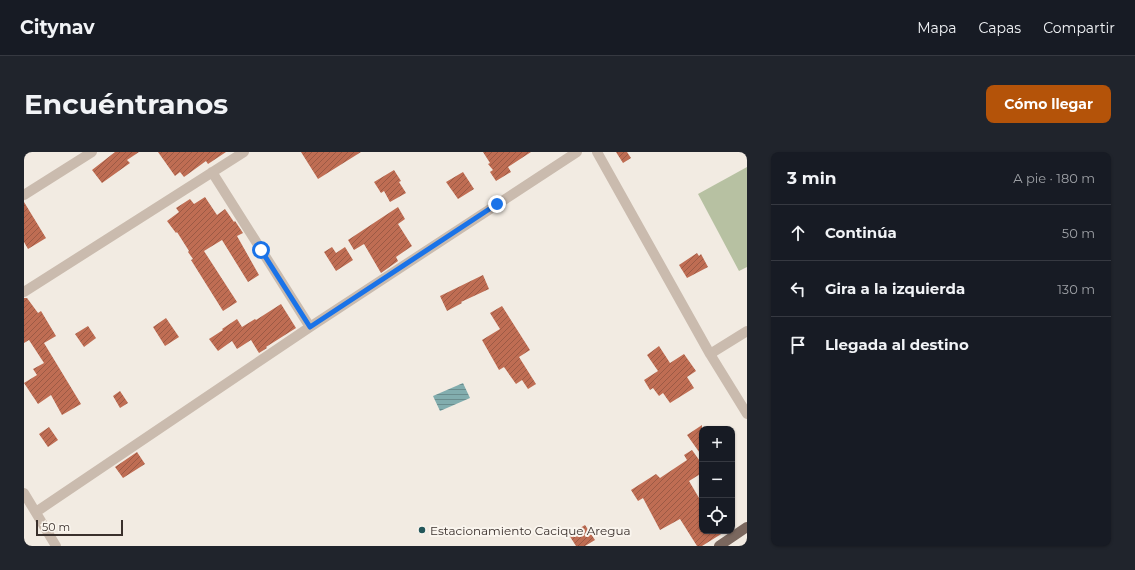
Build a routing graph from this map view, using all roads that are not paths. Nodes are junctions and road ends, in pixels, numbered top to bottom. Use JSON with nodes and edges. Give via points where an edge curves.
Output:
{"nodes":[{"id":1,"x":92,"y":152,"type":"edge"},
{"id":2,"x":244,"y":152,"type":"edge"},
{"id":3,"x":577,"y":152,"type":"edge"},
{"id":4,"x":597,"y":152,"type":"edge"},
{"id":5,"x":212,"y":172,"type":"junction"},
{"id":6,"x":24,"y":195,"type":"edge"},
{"id":7,"x":24,"y":292,"type":"edge"},
{"id":8,"x":310,"y":327,"type":"junction"},
{"id":9,"x":747,"y":331,"type":"edge"},
{"id":10,"x":710,"y":354,"type":"junction"},
{"id":11,"x":747,"y":414,"type":"edge"},
{"id":12,"x":24,"y":493,"type":"edge"},
{"id":13,"x":36,"y":512,"type":"junction"},
{"id":14,"x":747,"y":527,"type":"edge"},
{"id":15,"x":56,"y":546,"type":"edge"},
{"id":16,"x":719,"y":546,"type":"edge"}],
"edges":[{"from":1,"to":6,"type":"street"},
{"from":2,"to":5,"type":"street"},
{"from":3,"to":8,"type":"street"},
{"from":4,"to":10,"type":"street"},
{"from":5,"to":7,"type":"street"},
{"from":5,"to":8,"type":"street"},
{"from":8,"to":13,"type":"street"},
{"from":9,"to":10,"type":"street"},
{"from":10,"to":11,"type":"street"},
{"from":12,"to":13,"type":"street"},
{"from":13,"to":15,"type":"street"},
{"from":14,"to":16,"type":"main road"}]}
